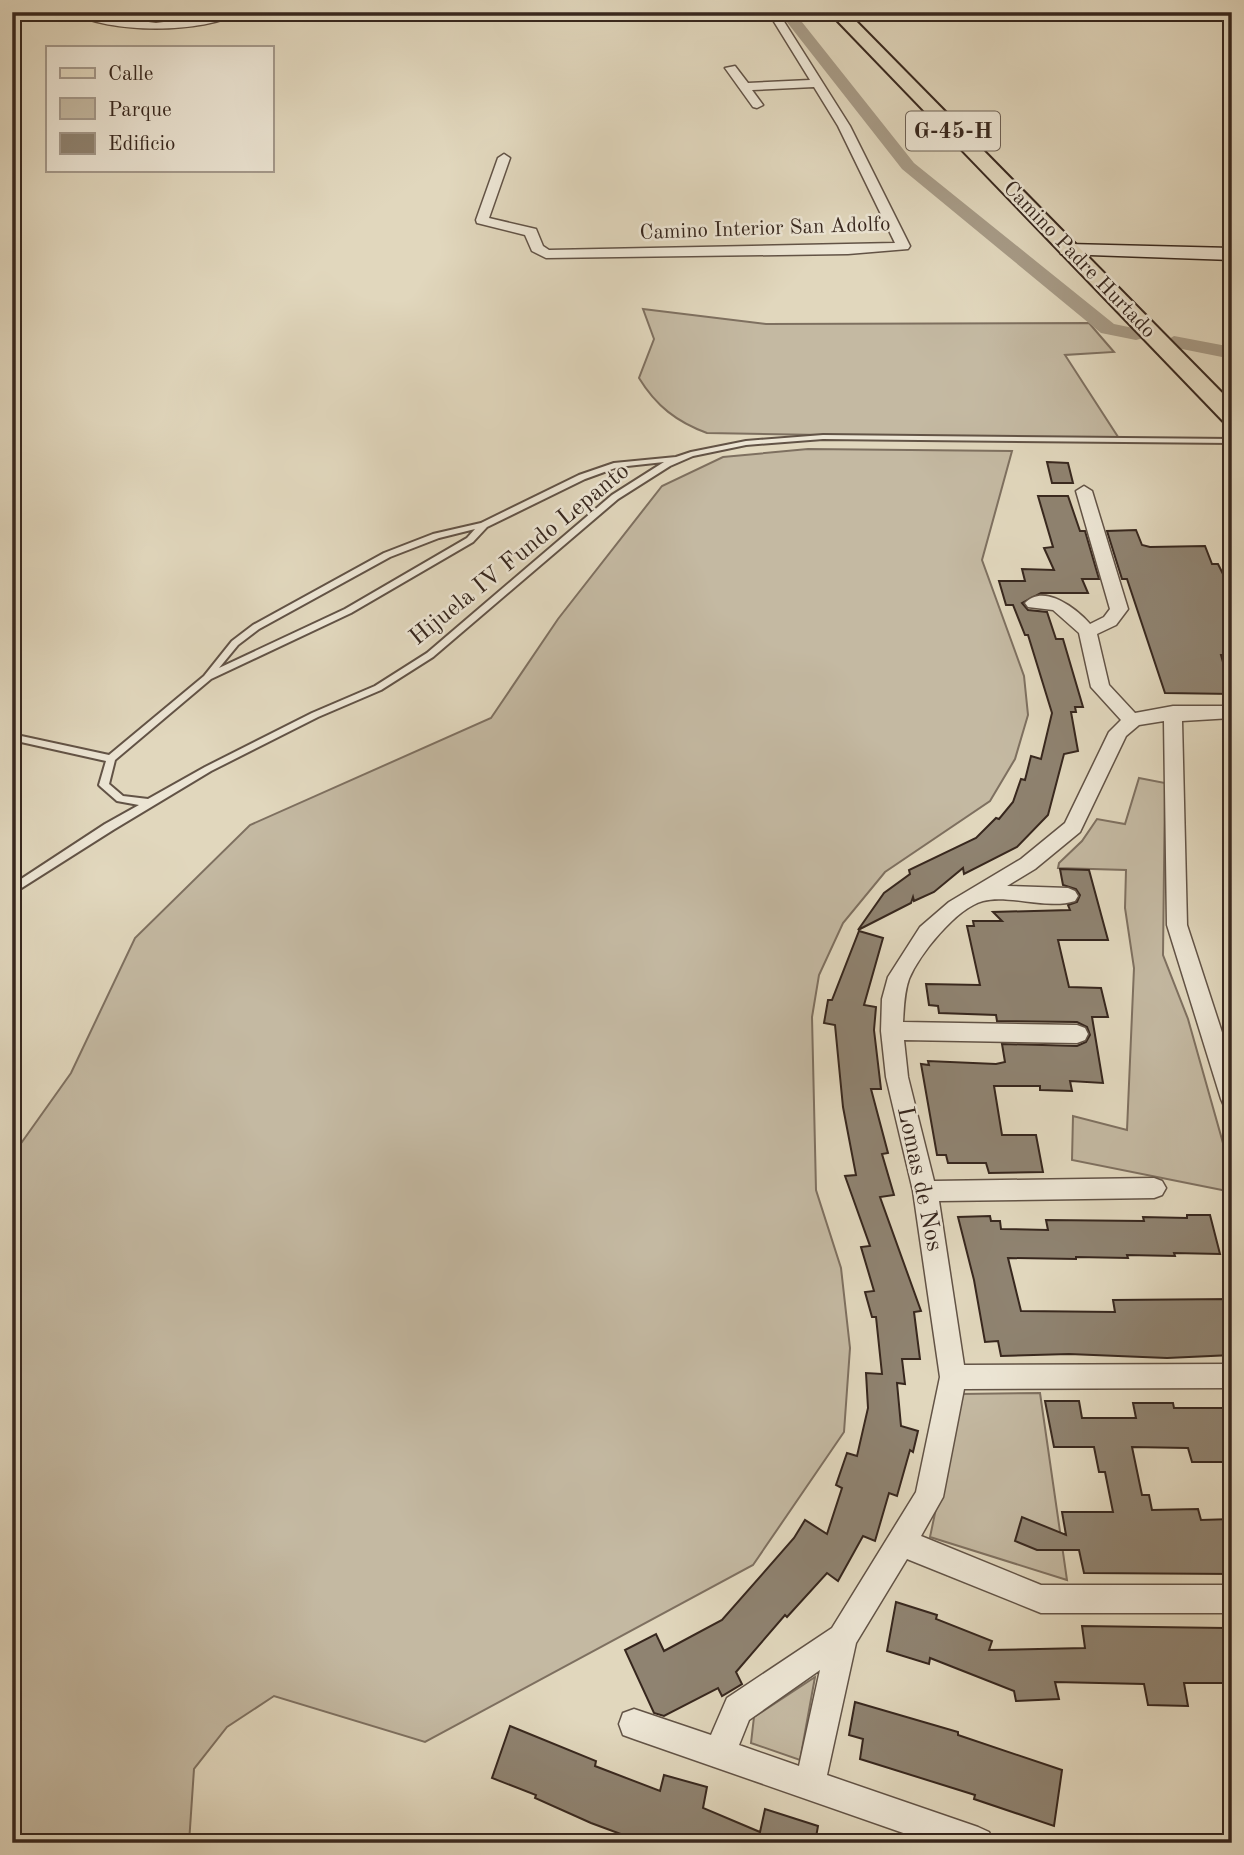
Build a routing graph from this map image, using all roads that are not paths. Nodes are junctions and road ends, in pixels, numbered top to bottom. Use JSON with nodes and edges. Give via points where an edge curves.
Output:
{"nodes":[{"id":1,"x":77,"y":12,"type":"edge"},
{"id":2,"x":235,"y":12,"type":"edge"},
{"id":3,"x":773,"y":12,"type":"edge"},
{"id":4,"x":838,"y":12,"type":"edge"},
{"id":5,"x":731,"y":68,"type":"dead end"},
{"id":6,"x":819,"y":83,"type":"junction"},
{"id":7,"x":744,"y":87,"type":"junction"},
{"id":8,"x":757,"y":105,"type":"dead end"},
{"id":9,"x":504,"y":158,"type":"dead end"},
{"id":10,"x":1069,"y":250,"type":"junction"},
{"id":11,"x":1232,"y":254,"type":"edge"},
{"id":12,"x":1232,"y":417,"type":"edge"},
{"id":13,"x":1232,"y":441,"type":"edge"},
{"id":14,"x":680,"y":459,"type":"junction"},
{"id":15,"x":1084,"y":491,"type":"dead end"},
{"id":16,"x":484,"y":525,"type":"junction"},
{"id":17,"x":1034,"y":603,"type":"dead end"},
{"id":18,"x":1088,"y":632,"type":"junction"},
{"id":19,"x":207,"y":678,"type":"junction"},
{"id":20,"x":1173,"y":712,"type":"junction"},
{"id":21,"x":1232,"y":712,"type":"edge"},
{"id":22,"x":1132,"y":720,"type":"junction"},
{"id":23,"x":12,"y":737,"type":"edge"},
{"id":24,"x":111,"y":760,"type":"junction"},
{"id":25,"x":149,"y":803,"type":"junction"},
{"id":26,"x":12,"y":890,"type":"edge"},
{"id":27,"x":983,"y":893,"type":"junction"},
{"id":28,"x":1068,"y":896,"type":"dead end"},
{"id":29,"x":892,"y":1031,"type":"junction"},
{"id":30,"x":1077,"y":1034,"type":"dead end"},
{"id":31,"x":1232,"y":1099,"type":"edge"},
{"id":32,"x":1154,"y":1188,"type":"dead end"},
{"id":33,"x":925,"y":1191,"type":"junction"},
{"id":34,"x":1232,"y":1376,"type":"edge"},
{"id":35,"x":953,"y":1377,"type":"junction"},
{"id":36,"x":903,"y":1542,"type":"junction"},
{"id":37,"x":1232,"y":1599,"type":"edge"},
{"id":38,"x":842,"y":1638,"type":"junction"},
{"id":39,"x":634,"y":1724,"type":"dead end"},
{"id":40,"x":721,"y":1754,"type":"junction"},
{"id":41,"x":810,"y":1785,"type":"junction"},
{"id":42,"x":978,"y":1843,"type":"edge"}],
"edges":[{"from":1,"to":2,"type":"street","via":[[149,29]]},
{"from":3,"to":6,"type":"street","name":"Camino Interior San Adolfo"},
{"from":4,"to":10,"type":"main road","name":"Camino Padre Hurtado","number":"G-45-H"},
{"from":5,"to":7,"type":"street"},
{"from":6,"to":7,"type":"street"},
{"from":6,"to":9,"type":"street","name":"Camino Interior San Adolfo","via":[[903,246],[546,254],[537,248],[531,232],[482,220]]},
{"from":7,"to":8,"type":"street"},
{"from":10,"to":11,"type":"main road"},
{"from":10,"to":12,"type":"main road","name":"Camino Padre Hurtado","number":"G-45-H"},
{"from":13,"to":14,"type":"lane","name":"Hijuela IV Fundo Lepanto","via":[[823,437],[734,445]]},
{"from":14,"to":16,"type":"lane","via":[[617,465]]},
{"from":14,"to":25,"type":"lane","name":"Hijuela IV Fundo Lepanto","via":[[615,497],[430,655],[378,688],[315,715]]},
{"from":15,"to":18,"type":"street","via":[[1119,609],[1110,621]]},
{"from":16,"to":19,"type":"lane","via":[[470,540],[348,611]]},
{"from":16,"to":19,"type":"lane","via":[[436,536],[387,555],[290,607],[234,643]]},
{"from":17,"to":18,"type":"street","via":[[1054,602],[1065,607]]},
{"from":18,"to":22,"type":"street","via":[[1100,687]]},
{"from":19,"to":24,"type":"lane"},
{"from":20,"to":21,"type":"street"},
{"from":20,"to":22,"type":"street"},
{"from":20,"to":31,"type":"street","via":[[1177,925]]},
{"from":22,"to":27,"type":"street","name":"Lomas de Nos","via":[[1104,755],[1073,827],[1053,847]]},
{"from":23,"to":24,"type":"lane"},
{"from":24,"to":25,"type":"lane","via":[[104,785],[120,799]]},
{"from":25,"to":26,"type":"lane","name":"Hijuela IV Fundo Lepanto"},
{"from":27,"to":28,"type":"street"},
{"from":27,"to":29,"type":"street","name":"Lomas de Nos","via":[[956,907],[912,952],[893,999]]},
{"from":29,"to":30,"type":"street"},
{"from":29,"to":33,"type":"street","name":"Lomas de Nos","via":[[897,1077]]},
{"from":32,"to":33,"type":"street"},
{"from":33,"to":35,"type":"street","name":"Lomas de Nos"},
{"from":34,"to":35,"type":"street"},
{"from":35,"to":36,"type":"street","name":"Lomas de Nos","via":[[929,1497]]},
{"from":36,"to":37,"type":"street","via":[[1041,1600]]},
{"from":36,"to":38,"type":"street","name":"Lomas de Nos"},
{"from":38,"to":40,"type":"street","name":"Lomas de Nos","via":[[738,1709]]},
{"from":38,"to":41,"type":"street"},
{"from":39,"to":40,"type":"street"},
{"from":40,"to":41,"type":"street"},
{"from":41,"to":42,"type":"street"}]}
